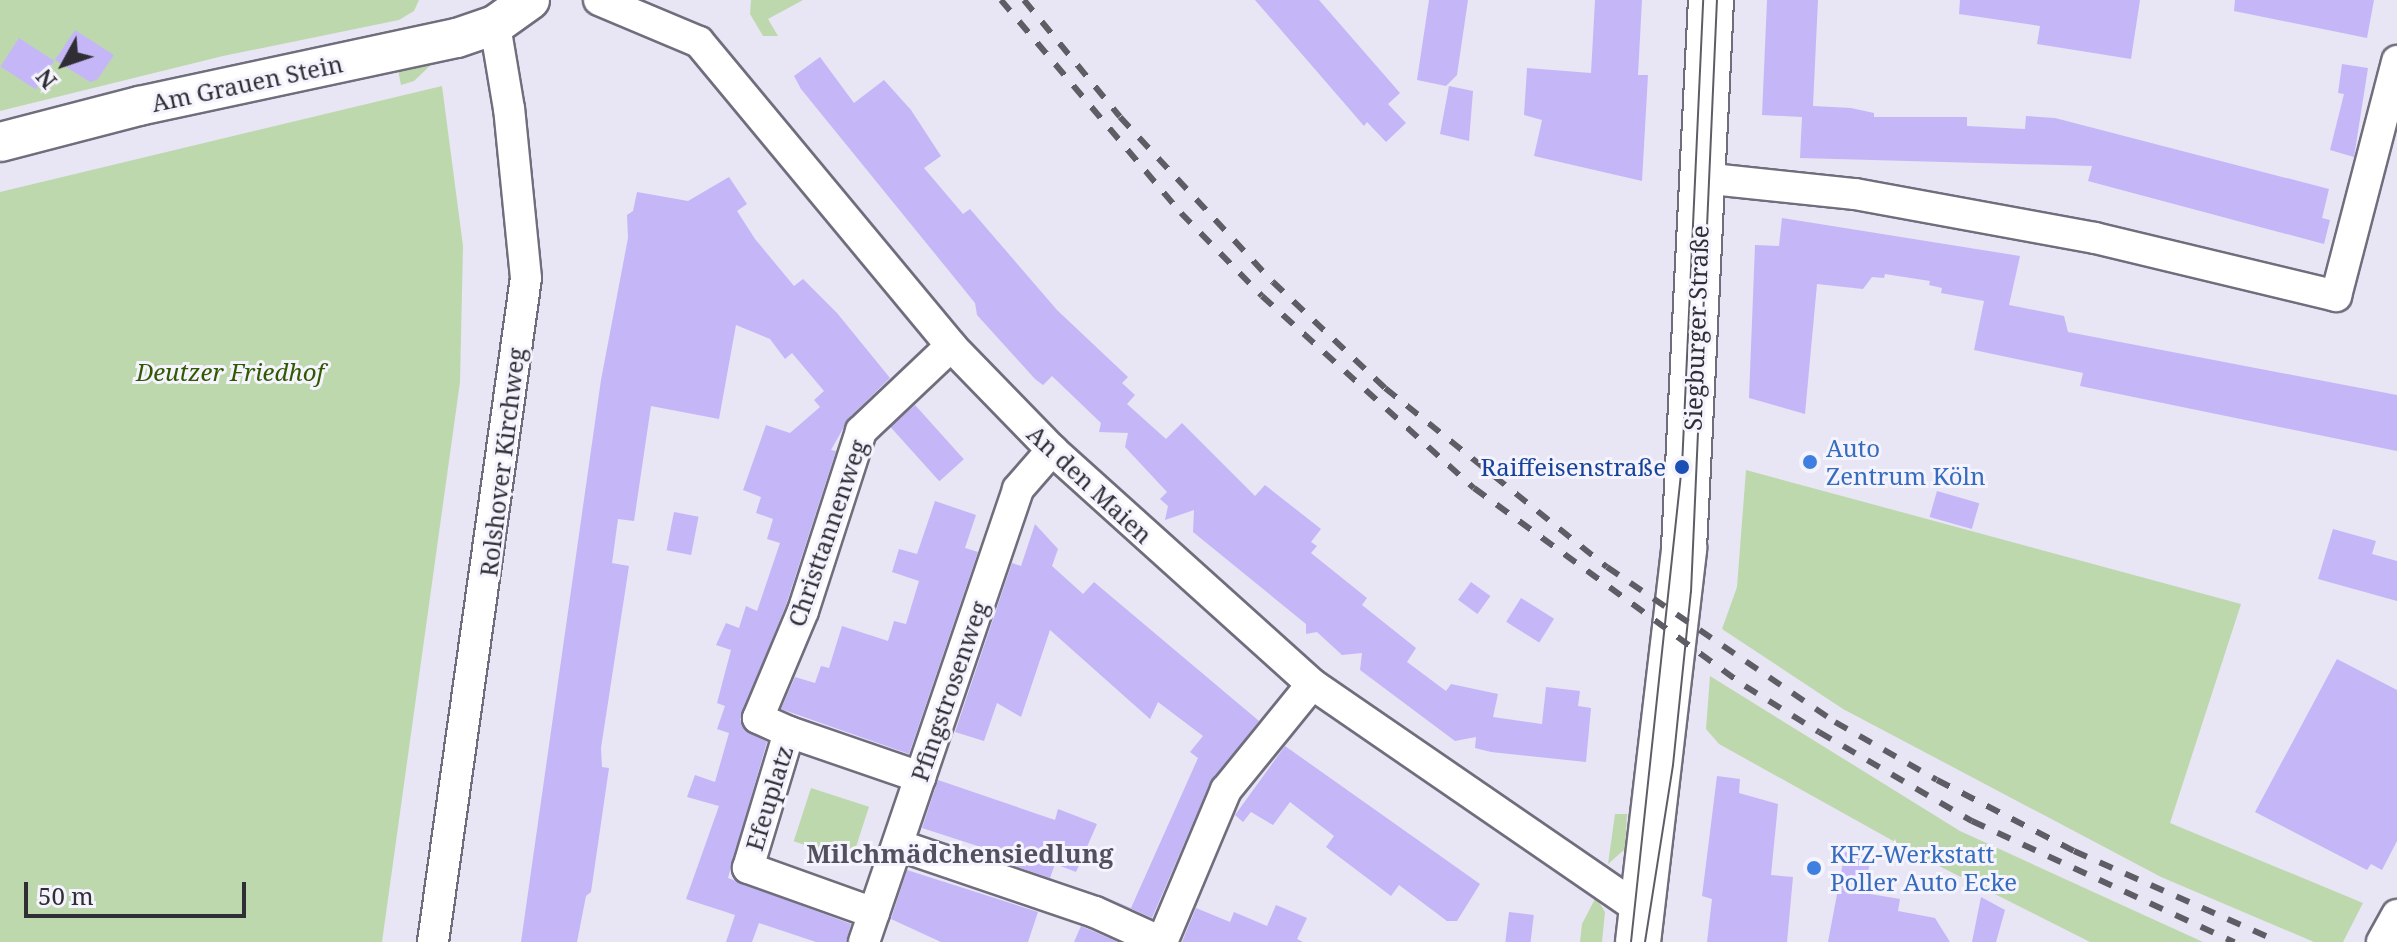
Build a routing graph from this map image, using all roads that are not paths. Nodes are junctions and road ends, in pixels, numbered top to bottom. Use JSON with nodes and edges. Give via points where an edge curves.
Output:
{"nodes":[{"id":1,"x":530,"y":0,"type":"edge"},
{"id":2,"x":599,"y":0,"type":"edge"},
{"id":3,"x":1711,"y":0,"type":"edge"},
{"id":4,"x":495,"y":25,"type":"junction"},
{"id":5,"x":2397,"y":61,"type":"edge"},
{"id":6,"x":0,"y":142,"type":"edge"},
{"id":7,"x":1702,"y":178,"type":"junction"},
{"id":8,"x":951,"y":346,"type":"junction"},
{"id":9,"x":1052,"y":450,"type":"junction"},
{"id":10,"x":1312,"y":684,"type":"junction"},
{"id":11,"x":789,"y":732,"type":"junction"},
{"id":12,"x":920,"y":777,"type":"junction"},
{"id":13,"x":898,"y":845,"type":"junction"},
{"id":14,"x":874,"y":913,"type":"junction"},
{"id":15,"x":2397,"y":915,"type":"edge"},
{"id":16,"x":1640,"y":926,"type":"edge"},
{"id":17,"x":433,"y":942,"type":"edge"},
{"id":18,"x":864,"y":942,"type":"edge"},
{"id":19,"x":1162,"y":942,"type":"edge"},
{"id":20,"x":2382,"y":942,"type":"edge"}],
"edges":[{"from":1,"to":4,"type":"street"},
{"from":2,"to":8,"type":"street","name":"An den Maien","via":[[699,42]]},
{"from":3,"to":7,"type":"main road","name":"Siegburger Straße"},
{"from":4,"to":6,"type":"street","name":"Am Grauen Stein"},
{"from":4,"to":17,"type":"street","name":"Rolshover Kirchweg","via":[[526,278]]},
{"from":5,"to":7,"type":"street","via":[[2336,296],[2095,238],[1855,194]]},
{"from":7,"to":16,"type":"main road","name":"Siegburger Straße","via":[[1684,548]]},
{"from":8,"to":9,"type":"street","name":"An den Maien"},
{"from":8,"to":11,"type":"street","name":"Christtannenweg","via":[[861,431],[803,611],[758,718]]},
{"from":9,"to":10,"type":"street","name":"An den Maien"},
{"from":9,"to":12,"type":"street","name":"Pfingstrosenweg","via":[[1018,489]]},
{"from":10,"to":16,"type":"street","name":"An den Maien"},
{"from":10,"to":19,"type":"street","via":[[1226,790]]},
{"from":11,"to":12,"type":"street","name":"Efeuplatz"},
{"from":11,"to":14,"type":"street","name":"Efeuplatz","via":[[748,868]]},
{"from":12,"to":13,"type":"street","name":"Pfingstrosenweg"},
{"from":13,"to":14,"type":"street","name":"Pfingstrosenweg"},
{"from":13,"to":19,"type":"street","via":[[1095,912]]},
{"from":14,"to":18,"type":"street","name":"Pfingstrosenweg"},
{"from":15,"to":20,"type":"street"}]}
